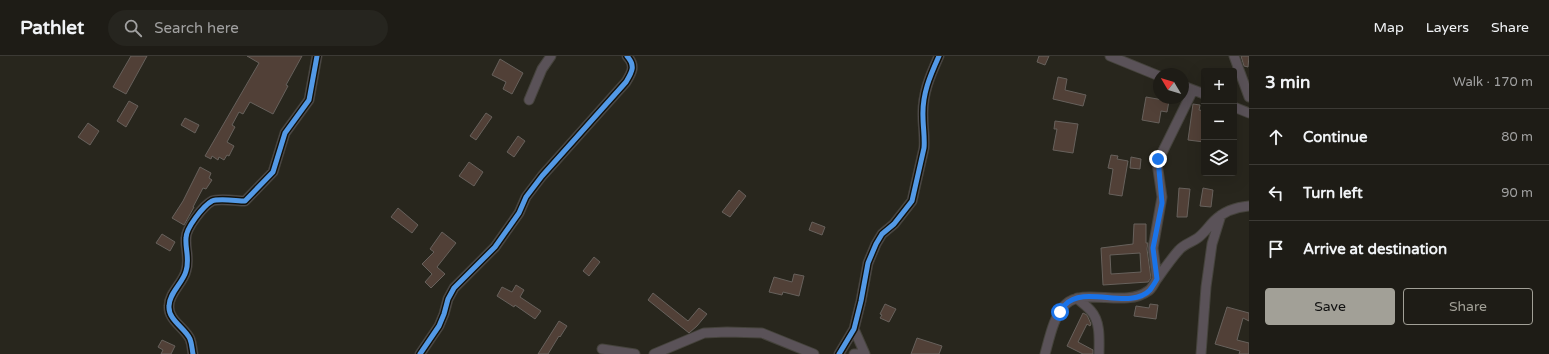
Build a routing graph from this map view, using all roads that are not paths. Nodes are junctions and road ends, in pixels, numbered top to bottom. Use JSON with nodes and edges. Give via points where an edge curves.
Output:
{"nodes":[{"id":1,"x":317,"y":56,"type":"edge"},
{"id":2,"x":552,"y":56,"type":"edge"},
{"id":3,"x":627,"y":56,"type":"edge"},
{"id":4,"x":939,"y":56,"type":"edge"},
{"id":5,"x":1110,"y":56,"type":"edge"},
{"id":6,"x":1234,"y":56,"type":"edge"},
{"id":7,"x":1153,"y":74,"type":"edge"},
{"id":8,"x":1189,"y":88,"type":"edge"},
{"id":9,"x":1193,"y":90,"type":"junction"},
{"id":10,"x":1201,"y":93,"type":"edge"},
{"id":11,"x":1249,"y":97,"type":"edge"},
{"id":12,"x":529,"y":100,"type":"dead end"},
{"id":13,"x":1237,"y":108,"type":"edge"},
{"id":14,"x":1249,"y":113,"type":"edge"},
{"id":15,"x":1249,"y":206,"type":"edge"},
{"id":16,"x":1221,"y":215,"type":"junction"},
{"id":17,"x":1157,"y":279,"type":"junction"},
{"id":18,"x":1077,"y":298,"type":"junction"},
{"id":19,"x":1102,"y":298,"type":"junction"},
{"id":20,"x":1092,"y":312,"type":"junction"},
{"id":21,"x":854,"y":329,"type":"junction"},
{"id":22,"x":602,"y":349,"type":"dead end"},
{"id":23,"x":673,"y":350,"type":"edge"},
{"id":24,"x":864,"y":353,"type":"edge"},
{"id":25,"x":193,"y":354,"type":"edge"},
{"id":26,"x":420,"y":354,"type":"edge"},
{"id":27,"x":635,"y":354,"type":"edge"},
{"id":28,"x":654,"y":354,"type":"edge"},
{"id":29,"x":814,"y":354,"type":"edge"},
{"id":30,"x":839,"y":354,"type":"edge"},
{"id":31,"x":854,"y":354,"type":"edge"},
{"id":32,"x":1045,"y":354,"type":"edge"},
{"id":33,"x":1099,"y":354,"type":"edge"},
{"id":34,"x":1201,"y":354,"type":"edge"}],
"edges":[{"from":1,"to":25,"type":"street","via":[[309,100],[285,133],[273,172],[245,201],[212,201],[188,229],[188,266],[169,306],[170,313],[190,339]]},
{"from":2,"to":12,"type":"street","via":[[542,69]]},
{"from":3,"to":26,"type":"street","via":[[632,62],[632,71],[626,82],[542,176],[495,247],[454,288],[439,326]]},
{"from":4,"to":21,"type":"street","via":[[926,85],[922,115],[925,140],[912,201],[876,244],[868,262]]},
{"from":5,"to":7,"type":"street"},
{"from":6,"to":11,"type":"street"},
{"from":8,"to":9,"type":"street"},
{"from":9,"to":10,"type":"street"},
{"from":9,"to":17,"type":"street","via":[[1158,159],[1162,203],[1153,248]]},
{"from":13,"to":14,"type":"street"},
{"from":15,"to":16,"type":"street","via":[[1230,210]]},
{"from":16,"to":17,"type":"street","via":[[1201,236],[1181,248]]},
{"from":16,"to":34,"type":"street","via":[[1212,244]]},
{"from":17,"to":19,"type":"street","via":[[1149,291],[1137,297]]},
{"from":18,"to":19,"type":"street"},
{"from":18,"to":20,"type":"street"},
{"from":18,"to":32,"type":"street","via":[[1066,304],[1060,312]]},
{"from":19,"to":20,"type":"street"},
{"from":20,"to":33,"type":"street","via":[[1099,338]]},
{"from":21,"to":24,"type":"street"},
{"from":21,"to":30,"type":"street"},
{"from":22,"to":27,"type":"street"},
{"from":23,"to":28,"type":"street"},
{"from":23,"to":29,"type":"street","via":[[704,333],[758,332]]},
{"from":24,"to":31,"type":"street"}]}
